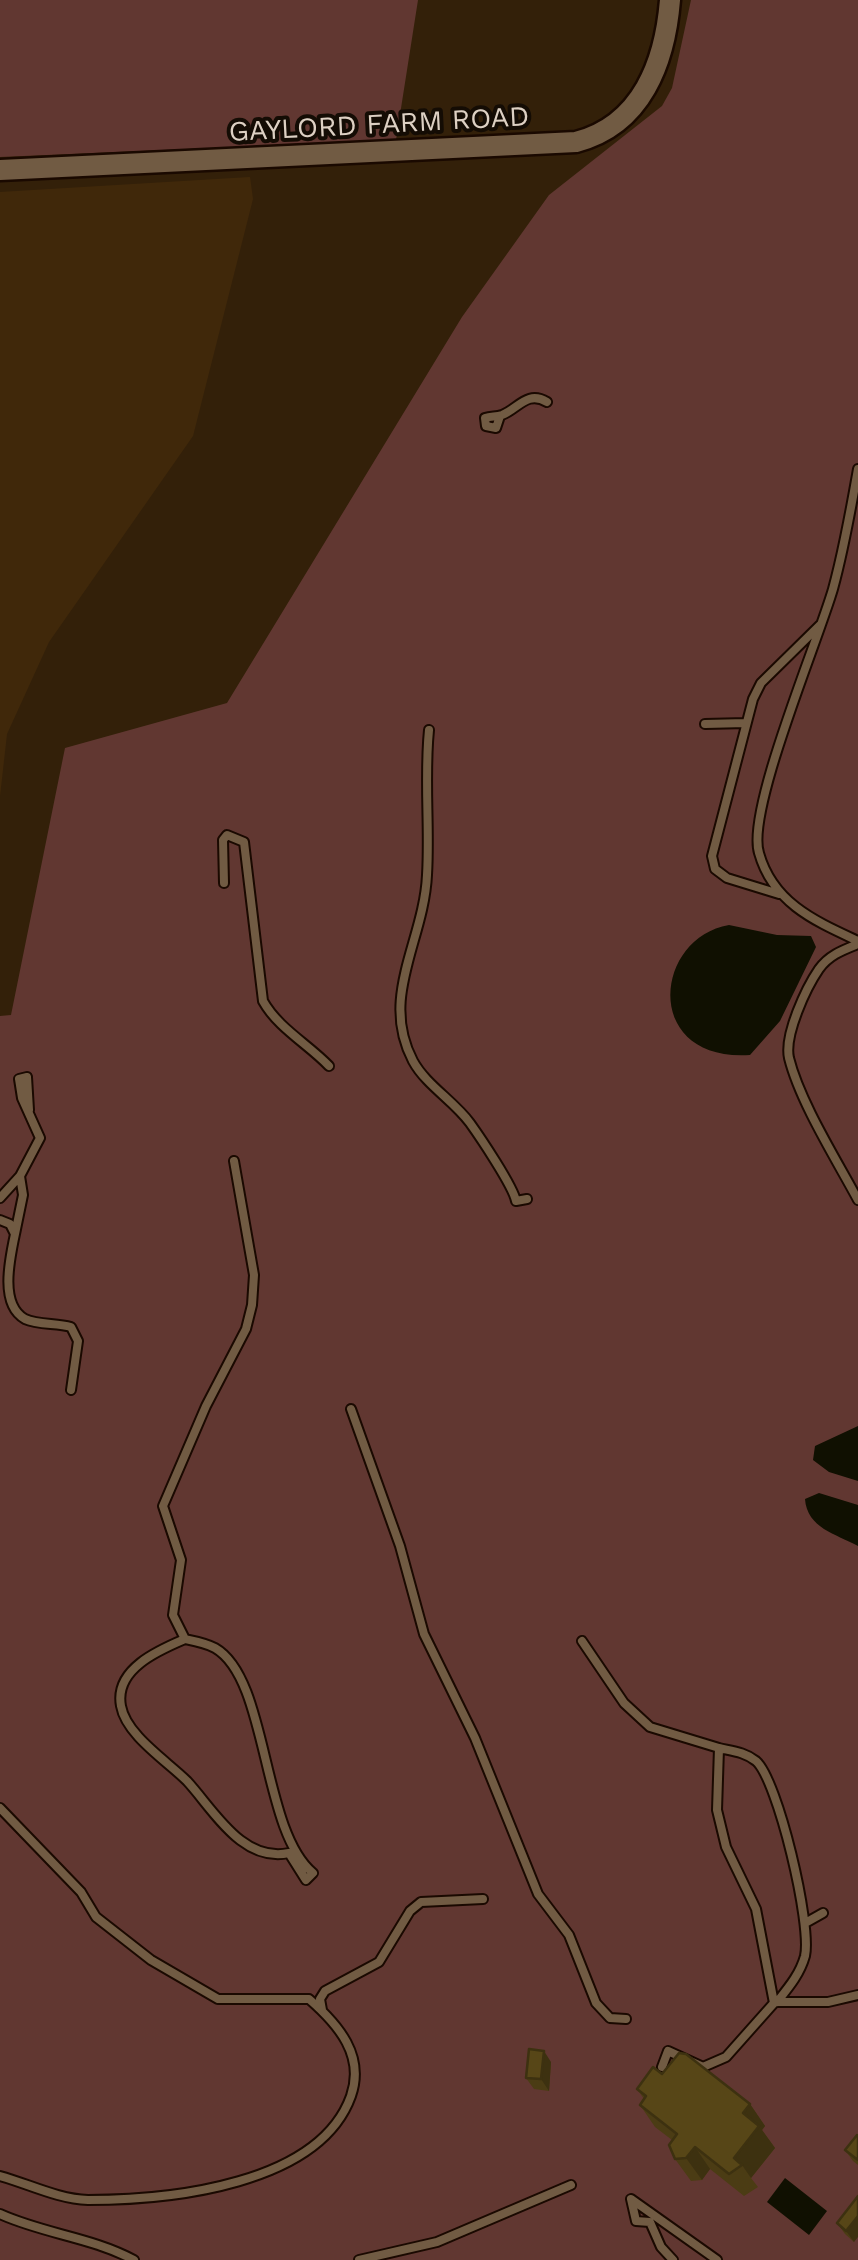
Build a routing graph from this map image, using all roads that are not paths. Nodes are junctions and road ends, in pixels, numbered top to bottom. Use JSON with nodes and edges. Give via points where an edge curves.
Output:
{"nodes":[{"id":1,"x":670,"y":0,"type":"edge"},
{"id":2,"x":0,"y":170,"type":"edge"},
{"id":3,"x":547,"y":402,"type":"dead end"},
{"id":4,"x":500,"y":416,"type":"dead end"},
{"id":5,"x":858,"y":468,"type":"edge"},
{"id":6,"x":822,"y":624,"type":"junction"},
{"id":7,"x":746,"y":723,"type":"junction"},
{"id":8,"x":706,"y":724,"type":"dead end"},
{"id":9,"x":429,"y":730,"type":"dead end"},
{"id":10,"x":224,"y":883,"type":"dead end"},
{"id":11,"x":783,"y":896,"type":"junction"},
{"id":12,"x":858,"y":943,"type":"edge"},
{"id":13,"x":329,"y":1066,"type":"dead end"},
{"id":14,"x":29,"y":1110,"type":"dead end"},
{"id":15,"x":234,"y":1161,"type":"dead end"},
{"id":16,"x":20,"y":1176,"type":"junction"},
{"id":17,"x":0,"y":1198,"type":"edge"},
{"id":18,"x":527,"y":1198,"type":"dead end"},
{"id":19,"x":858,"y":1200,"type":"edge"},
{"id":20,"x":0,"y":1220,"type":"edge"},
{"id":21,"x":16,"y":1234,"type":"junction"},
{"id":22,"x":71,"y":1390,"type":"dead end"},
{"id":23,"x":352,"y":1409,"type":"dead end"},
{"id":24,"x":185,"y":1639,"type":"junction"},
{"id":25,"x":582,"y":1641,"type":"dead end"},
{"id":26,"x":719,"y":1748,"type":"junction"},
{"id":27,"x":0,"y":1808,"type":"edge"},
{"id":28,"x":483,"y":1899,"type":"dead end"},
{"id":29,"x":823,"y":1913,"type":"dead end"},
{"id":30,"x":806,"y":1922,"type":"junction"},
{"id":31,"x":325,"y":1990,"type":"junction"},
{"id":32,"x":858,"y":1995,"type":"edge"},
{"id":33,"x":309,"y":1999,"type":"junction"},
{"id":34,"x":323,"y":2014,"type":"junction"},
{"id":35,"x":626,"y":2019,"type":"dead end"},
{"id":36,"x":662,"y":2067,"type":"edge"},
{"id":37,"x":0,"y":2176,"type":"edge"},
{"id":38,"x":571,"y":2185,"type":"dead end"},
{"id":39,"x":0,"y":2214,"type":"edge"},
{"id":40,"x":134,"y":2260,"type":"edge"},
{"id":41,"x":359,"y":2260,"type":"edge"},
{"id":42,"x":674,"y":2260,"type":"edge"},
{"id":43,"x":716,"y":2260,"type":"edge"}],
"edges":[{"from":1,"to":2,"type":"street","name":"GAYLORD FARM ROAD","via":[[662,51],[638,103],[618,124],[576,142]]},
{"from":3,"to":4,"type":"lane","via":[[531,398]]},
{"from":5,"to":6,"type":"lane"},
{"from":6,"to":7,"type":"lane","via":[[761,684]]},
{"from":6,"to":11,"type":"lane","via":[[758,825],[757,849]]},
{"from":7,"to":8,"type":"lane"},
{"from":7,"to":11,"type":"lane","via":[[712,856],[727,878]]},
{"from":9,"to":18,"type":"lane","via":[[428,876],[397,1011],[402,1038],[415,1066],[471,1124],[512,1183],[516,1201]]},
{"from":10,"to":13,"type":"lane","via":[[227,835],[244,842],[263,1002],[272,1018]]},
{"from":11,"to":12,"type":"lane","via":[[801,914]]},
{"from":12,"to":19,"type":"lane","via":[[818,970],[789,1042],[789,1058]]},
{"from":14,"to":16,"type":"lane","via":[[40,1138]]},
{"from":15,"to":24,"type":"lane","via":[[254,1275],[252,1305],[163,1506],[181,1560],[173,1615]]},
{"from":16,"to":17,"type":"lane"},
{"from":16,"to":21,"type":"lane"},
{"from":20,"to":21,"type":"lane"},
{"from":21,"to":22,"type":"lane","via":[[5,1300],[28,1321],[72,1328],[78,1341]]},
{"from":23,"to":35,"type":"lane","via":[[424,1634],[538,1894],[569,1934],[596,2003],[610,2018]]},
{"from":24,"to":24,"type":"lane","via":[[225,1656],[247,1696],[290,1849],[312,1873],[306,1880],[289,1854],[258,1849],[216,1820],[120,1706],[124,1683],[137,1665]]},
{"from":25,"to":26,"type":"lane","via":[[624,1703],[650,1728]]},
{"from":26,"to":30,"type":"lane","via":[[742,1753],[764,1771]]},
{"from":26,"to":36,"type":"lane","via":[[717,1810],[756,1909],[774,2003],[713,2066],[668,2051]]},
{"from":27,"to":33,"type":"lane","via":[[81,1892],[96,1917],[152,1960],[218,1998]]},
{"from":28,"to":31,"type":"lane","via":[[422,1902],[379,1962]]},
{"from":29,"to":30,"type":"lane"},
{"from":30,"to":32,"type":"lane","via":[[799,1974],[777,2002]]},
{"from":31,"to":33,"type":"lane"},
{"from":31,"to":34,"type":"lane"},
{"from":33,"to":34,"type":"lane"},
{"from":34,"to":37,"type":"lane","via":[[357,2060],[356,2082],[344,2114],[295,2158],[212,2188],[94,2200]]},
{"from":38,"to":41,"type":"lane","via":[[437,2246]]},
{"from":39,"to":40,"type":"lane","via":[[96,2240]]},
{"from":42,"to":43,"type":"lane","via":[[650,2222],[636,2222],[631,2198]]}]}
